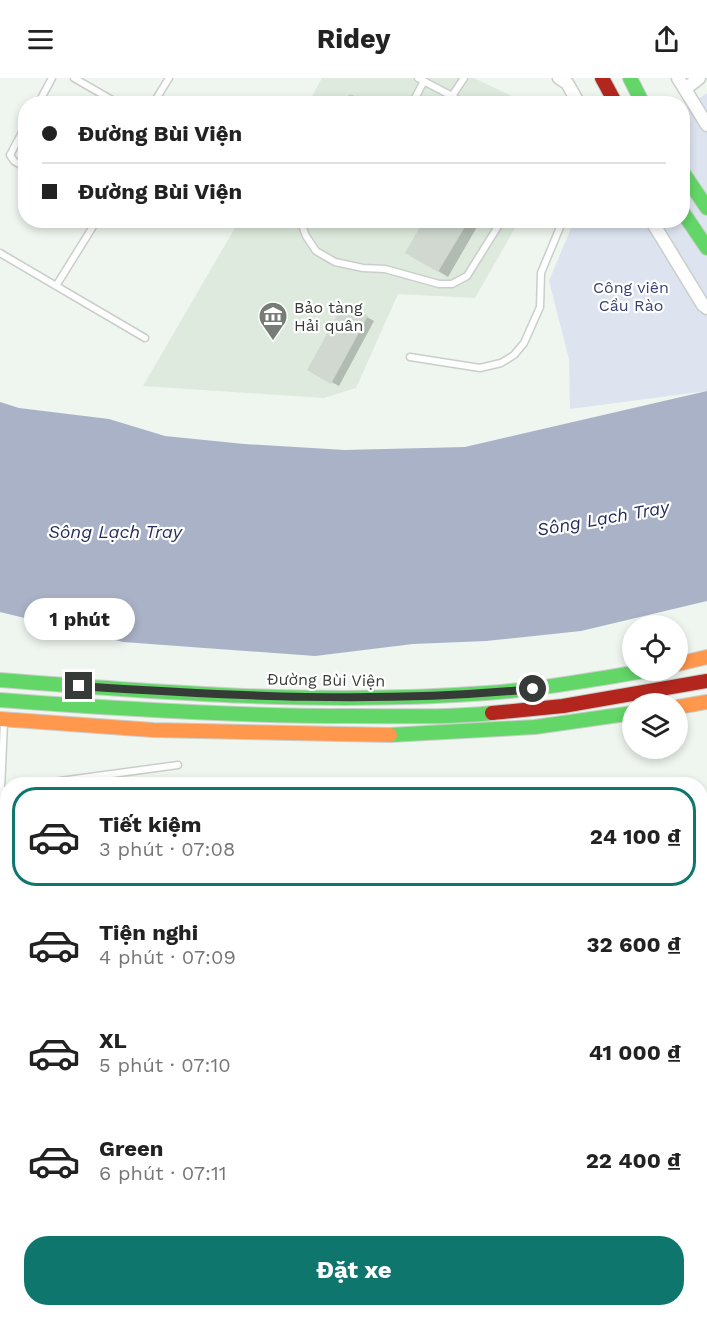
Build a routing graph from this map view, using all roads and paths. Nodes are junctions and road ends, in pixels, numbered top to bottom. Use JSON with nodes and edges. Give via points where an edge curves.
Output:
{"nodes":[{"id":1,"x":52,"y":78,"type":"edge"},
{"id":2,"x":74,"y":78,"type":"edge"},
{"id":3,"x":169,"y":78,"type":"edge"},
{"id":4,"x":464,"y":78,"type":"edge"},
{"id":5,"x":559,"y":78,"type":"edge"},
{"id":6,"x":602,"y":78,"type":"edge"},
{"id":7,"x":630,"y":78,"type":"edge"},
{"id":8,"x":678,"y":78,"type":"edge"},
{"id":9,"x":699,"y":78,"type":"edge"},
{"id":10,"x":421,"y":80,"type":"edge"},
{"id":11,"x":685,"y":89,"type":"junction"},
{"id":12,"x":42,"y":96,"type":"edge"},
{"id":13,"x":105,"y":96,"type":"edge"},
{"id":14,"x":158,"y":96,"type":"edge"},
{"id":15,"x":415,"y":96,"type":"edge"},
{"id":16,"x":452,"y":96,"type":"joint"},
{"id":17,"x":574,"y":96,"type":"edge"},
{"id":18,"x":612,"y":96,"type":"edge"},
{"id":19,"x":639,"y":96,"type":"edge"},
{"id":20,"x":689,"y":96,"type":"edge"},
{"id":21,"x":690,"y":97,"type":"edge"},
{"id":22,"x":707,"y":125,"type":"edge"},
{"id":23,"x":18,"y":140,"type":"edge"},
{"id":24,"x":18,"y":163,"type":"edge"},
{"id":25,"x":690,"y":183,"type":"edge"},
{"id":26,"x":707,"y":208,"type":"edge"},
{"id":27,"x":690,"y":223,"type":"edge"},
{"id":28,"x":93,"y":228,"type":"edge"},
{"id":29,"x":303,"y":228,"type":"edge"},
{"id":30,"x":497,"y":228,"type":"edge"},
{"id":31,"x":560,"y":228,"type":"edge"},
{"id":32,"x":656,"y":228,"type":"edge"},
{"id":33,"x":707,"y":248,"type":"edge"},
{"id":34,"x":0,"y":253,"type":"edge"},
{"id":35,"x":56,"y":286,"type":"junction"},
{"id":36,"x":707,"y":308,"type":"edge"},
{"id":37,"x":145,"y":338,"type":"dead end"},
{"id":38,"x":410,"y":357,"type":"dead end"},
{"id":39,"x":707,"y":657,"type":"edge"},
{"id":40,"x":688,"y":662,"type":"edge"},
{"id":41,"x":622,"y":675,"type":"edge"},
{"id":42,"x":0,"y":680,"type":"edge"},
{"id":43,"x":707,"y":681,"type":"edge"},
{"id":44,"x":0,"y":700,"type":"edge"},
{"id":45,"x":707,"y":702,"type":"edge"},
{"id":46,"x":688,"y":705,"type":"edge"},
{"id":47,"x":564,"y":706,"type":"junction"},
{"id":48,"x":622,"y":716,"type":"edge"},
{"id":49,"x":2,"y":720,"type":"edge"},
{"id":50,"x":566,"y":726,"type":"junction"},
{"id":51,"x":178,"y":765,"type":"dead end"},
{"id":52,"x":4,"y":777,"type":"edge"},
{"id":53,"x":90,"y":777,"type":"edge"}],
"edges":[{"from":1,"to":12,"type":"lane"},
{"from":2,"to":13,"type":"lane"},
{"from":3,"to":14,"type":"lane"},
{"from":4,"to":16,"type":"lane"},
{"from":5,"to":17,"type":"street"},
{"from":6,"to":18,"type":"main road"},
{"from":7,"to":19,"type":"main road"},
{"from":8,"to":11,"type":"street"},
{"from":9,"to":11,"type":"street"},
{"from":10,"to":15,"type":"lane"},
{"from":10,"to":16,"type":"lane"},
{"from":11,"to":20,"type":"street"},
{"from":21,"to":22,"type":"street"},
{"from":23,"to":24,"type":"lane","via":[[10,155]]},
{"from":25,"to":26,"type":"main road"},
{"from":27,"to":33,"type":"main road"},
{"from":28,"to":35,"type":"lane"},
{"from":29,"to":30,"type":"lane","via":[[316,251],[335,262],[409,273],[439,284],[452,284],[467,276]]},
{"from":31,"to":38,"type":"lane","via":[[541,273],[540,307],[524,343],[514,355],[480,369]]},
{"from":32,"to":36,"type":"street"},
{"from":34,"to":35,"type":"lane"},
{"from":35,"to":37,"type":"lane"},
{"from":39,"to":40,"type":"main road"},
{"from":41,"to":42,"type":"main road","name":"Đường Bùi Viện","via":[[461,696],[369,698],[202,693]]},
{"from":43,"to":47,"type":"main road"},
{"from":44,"to":47,"type":"main road","via":[[130,710],[369,718],[461,716]]},
{"from":45,"to":46,"type":"main road"},
{"from":47,"to":50,"type":"main road"},
{"from":48,"to":50,"type":"main road"},
{"from":49,"to":50,"type":"main road","via":[[201,732],[397,737]]},
{"from":49,"to":52,"type":"lane"},
{"from":51,"to":53,"type":"lane"}]}
